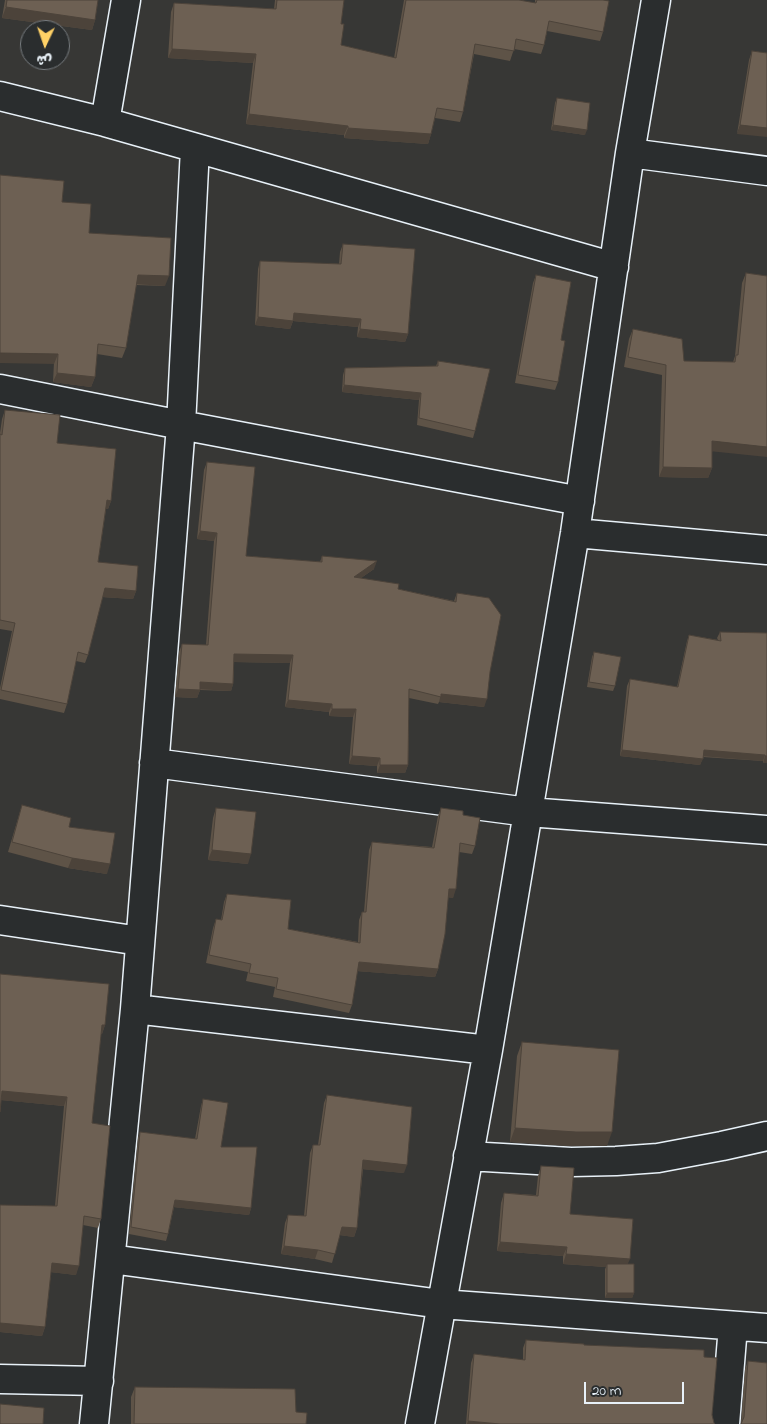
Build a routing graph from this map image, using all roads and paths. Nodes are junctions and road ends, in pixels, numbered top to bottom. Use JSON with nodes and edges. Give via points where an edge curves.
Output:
{"nodes":[{"id":1,"x":126,"y":0,"type":"edge"},
{"id":2,"x":656,"y":0,"type":"edge"},
{"id":3,"x":0,"y":96,"type":"edge"},
{"id":4,"x":105,"y":122,"type":"junction"},
{"id":5,"x":195,"y":148,"type":"junction"},
{"id":6,"x":630,"y":153,"type":"junction"},
{"id":7,"x":767,"y":171,"type":"edge"},
{"id":8,"x":614,"y":266,"type":"junction"},
{"id":9,"x":0,"y":390,"type":"edge"},
{"id":10,"x":181,"y":425,"type":"junction"},
{"id":11,"x":580,"y":501,"type":"junction"},
{"id":12,"x":575,"y":533,"type":"junction"},
{"id":13,"x":767,"y":550,"type":"edge"},
{"id":14,"x":154,"y":763,"type":"junction"},
{"id":15,"x":528,"y":812,"type":"junction"},
{"id":16,"x":767,"y":830,"type":"edge"},
{"id":17,"x":0,"y":920,"type":"edge"},
{"id":18,"x":140,"y":941,"type":"junction"},
{"id":19,"x":135,"y":1009,"type":"junction"},
{"id":20,"x":488,"y":1050,"type":"junction"},
{"id":21,"x":767,"y":1136,"type":"edge"},
{"id":22,"x":468,"y":1156,"type":"junction"},
{"id":23,"x":111,"y":1259,"type":"junction"},
{"id":24,"x":441,"y":1304,"type":"junction"},
{"id":25,"x":733,"y":1326,"type":"junction"},
{"id":26,"x":767,"y":1328,"type":"edge"},
{"id":27,"x":0,"y":1379,"type":"edge"},
{"id":28,"x":99,"y":1381,"type":"junction"},
{"id":29,"x":94,"y":1424,"type":"edge"},
{"id":30,"x":420,"y":1424,"type":"edge"},
{"id":31,"x":725,"y":1424,"type":"edge"}],
"edges":[{"from":1,"to":4,"type":"street"},
{"from":2,"to":6,"type":"street"},
{"from":3,"to":4,"type":"street"},
{"from":4,"to":5,"type":"street"},
{"from":5,"to":8,"type":"street"},
{"from":5,"to":10,"type":"street"},
{"from":6,"to":7,"type":"street"},
{"from":6,"to":8,"type":"street"},
{"from":8,"to":11,"type":"street"},
{"from":9,"to":10,"type":"street"},
{"from":10,"to":11,"type":"street"},
{"from":10,"to":14,"type":"street"},
{"from":11,"to":12,"type":"street"},
{"from":12,"to":13,"type":"street"},
{"from":12,"to":15,"type":"street"},
{"from":14,"to":15,"type":"street"},
{"from":14,"to":18,"type":"street"},
{"from":15,"to":16,"type":"street"},
{"from":15,"to":20,"type":"street"},
{"from":17,"to":18,"type":"street"},
{"from":18,"to":19,"type":"street"},
{"from":19,"to":20,"type":"street"},
{"from":19,"to":23,"type":"street"},
{"from":20,"to":22,"type":"street"},
{"from":21,"to":22,"type":"street","via":[[642,1160],[571,1162]]},
{"from":22,"to":24,"type":"street"},
{"from":23,"to":24,"type":"street"},
{"from":23,"to":28,"type":"street"},
{"from":24,"to":25,"type":"street"},
{"from":24,"to":30,"type":"street"},
{"from":25,"to":26,"type":"street"},
{"from":25,"to":31,"type":"street"},
{"from":27,"to":28,"type":"street"},
{"from":28,"to":29,"type":"street"}]}
